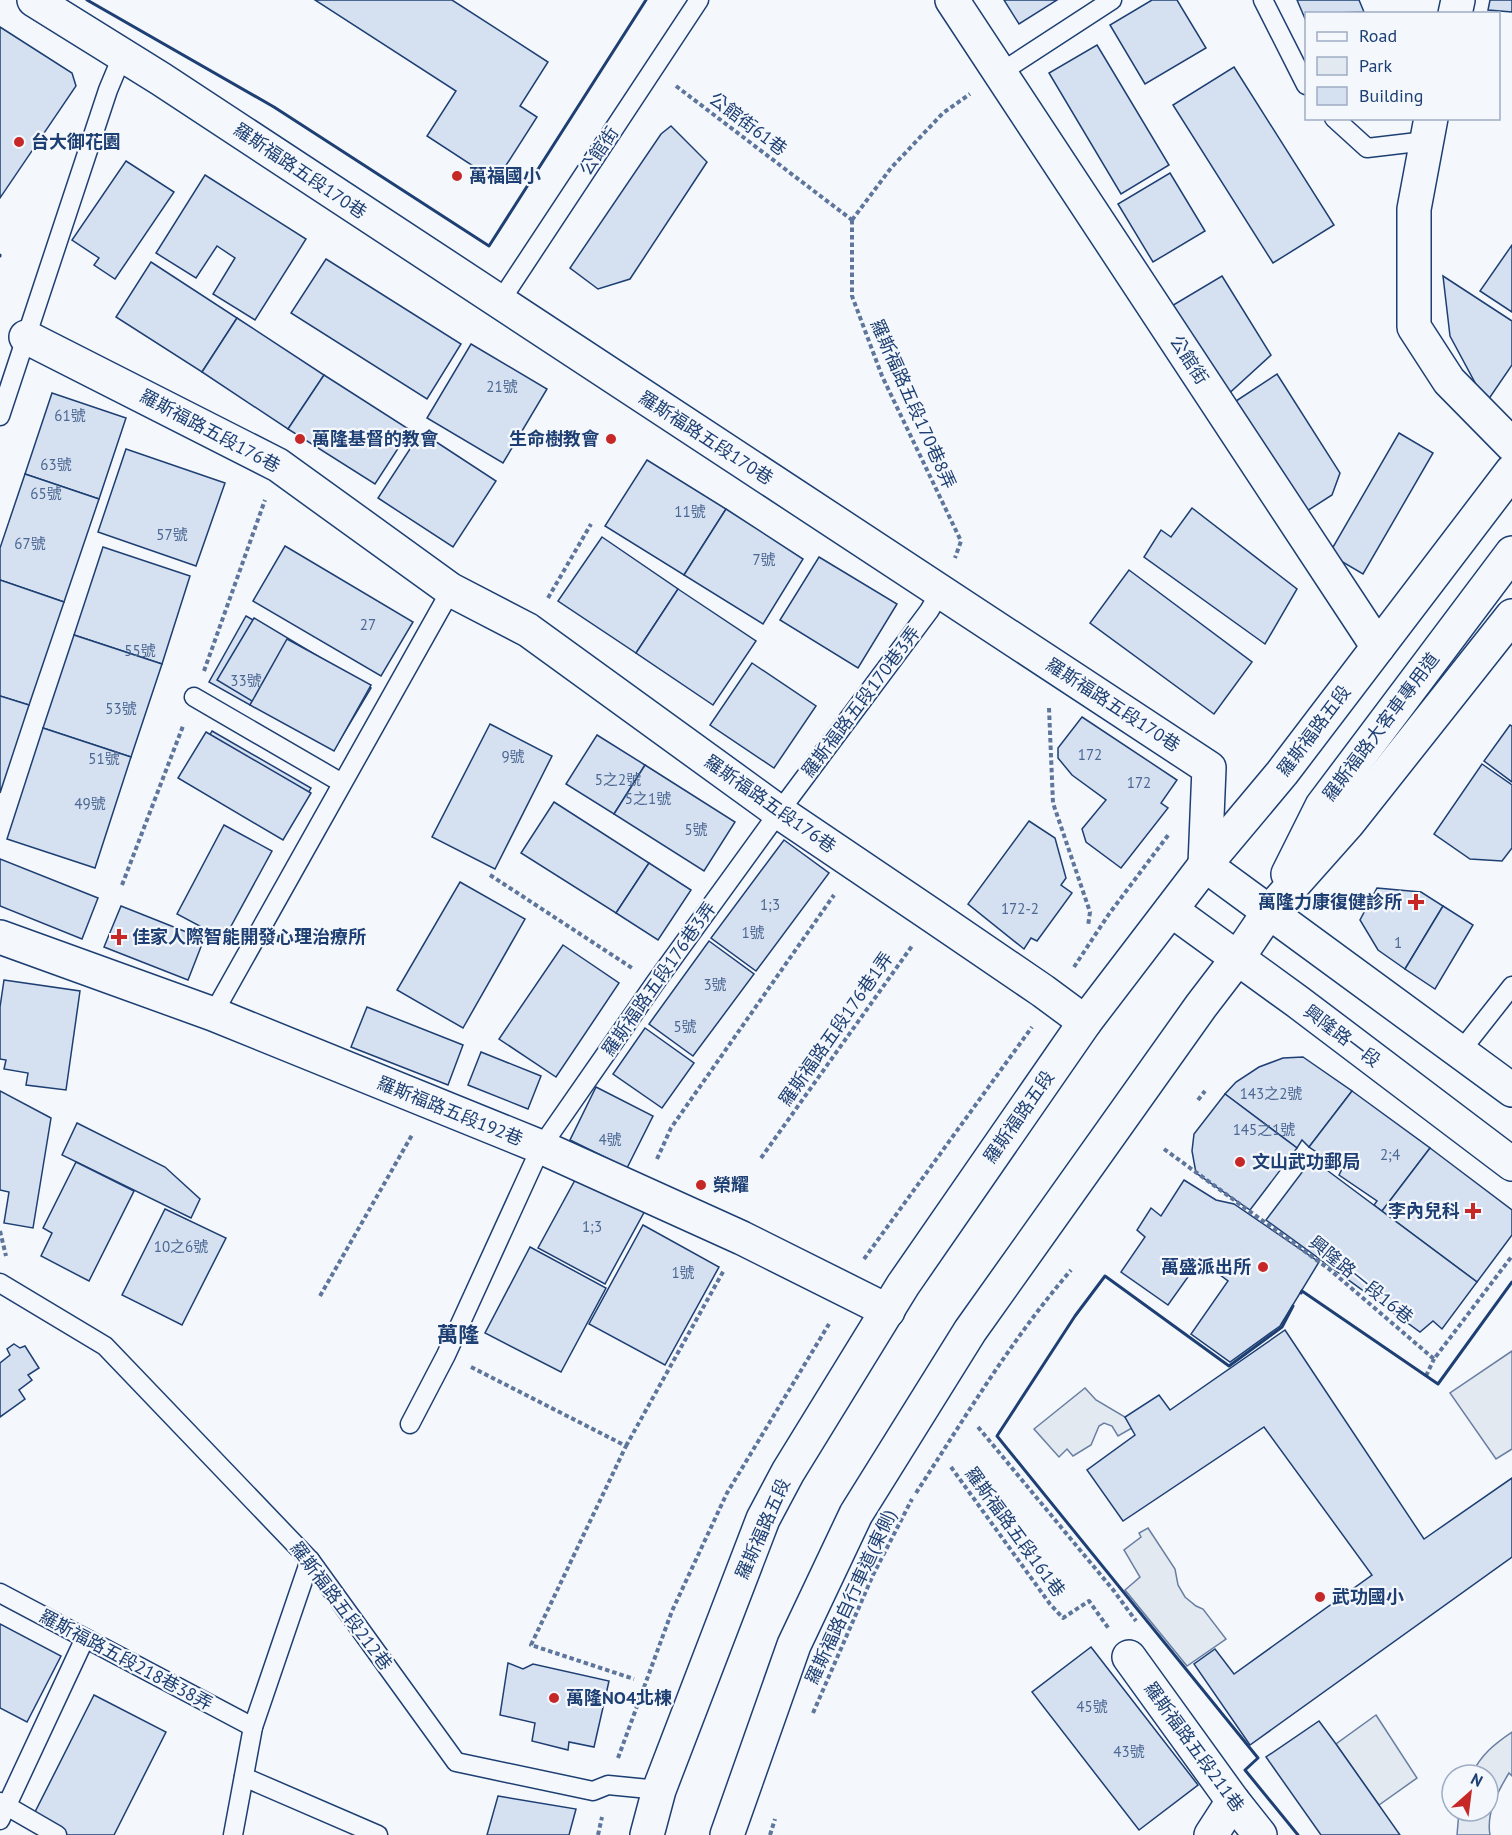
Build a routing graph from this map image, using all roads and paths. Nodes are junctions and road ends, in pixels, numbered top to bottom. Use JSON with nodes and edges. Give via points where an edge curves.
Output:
{"nodes":[{"id":1,"x":33,"y":0,"type":"edge"},
{"id":2,"x":699,"y":0,"type":"edge"},
{"id":3,"x":952,"y":0,"type":"edge"},
{"id":4,"x":1112,"y":0,"type":"edge"},
{"id":5,"x":1263,"y":0,"type":"edge"},
{"id":6,"x":123,"y":54,"type":"junction"},
{"id":7,"x":654,"y":69,"type":"junction"},
{"id":8,"x":1000,"y":73,"type":"junction"},
{"id":9,"x":1305,"y":83,"type":"edge"},
{"id":10,"x":1336,"y":120,"type":"edge"},
{"id":11,"x":1428,"y":130,"type":"edge"},
{"id":12,"x":852,"y":220,"type":"junction"},
{"id":13,"x":499,"y":303,"type":"junction"},
{"id":14,"x":26,"y":337,"type":"junction"},
{"id":15,"x":0,"y":416,"type":"edge"},
{"id":16,"x":1512,"y":445,"type":"edge"},
{"id":17,"x":1512,"y":471,"type":"edge"},
{"id":18,"x":591,"y":524,"type":"dead end"},
{"id":19,"x":1512,"y":553,"type":"edge"},
{"id":20,"x":451,"y":590,"type":"junction"},
{"id":21,"x":941,"y":591,"type":"junction"},
{"id":22,"x":1512,"y":615,"type":"edge"},
{"id":23,"x":528,"y":630,"type":"junction"},
{"id":24,"x":1378,"y":647,"type":"junction"},
{"id":25,"x":1047,"y":662,"type":"junction"},
{"id":26,"x":194,"y":697,"type":"dead end"},
{"id":27,"x":342,"y":783,"type":"junction"},
{"id":28,"x":779,"y":812,"type":"junction"},
{"id":29,"x":856,"y":864,"type":"junction"},
{"id":30,"x":1205,"y":865,"type":"junction"},
{"id":31,"x":490,"y":875,"type":"dead end"},
{"id":32,"x":1171,"y":910,"type":"junction"},
{"id":33,"x":1268,"y":913,"type":"junction"},
{"id":34,"x":933,"y":916,"type":"junction"},
{"id":35,"x":1088,"y":926,"type":"dead end"},
{"id":36,"x":0,"y":938,"type":"edge"},
{"id":37,"x":1237,"y":959,"type":"junction"},
{"id":38,"x":655,"y":983,"type":"junction"},
{"id":39,"x":1512,"y":986,"type":"edge"},
{"id":40,"x":213,"y":1014,"type":"junction"},
{"id":41,"x":1085,"y":1022,"type":"junction"},
{"id":42,"x":1460,"y":1052,"type":"junction"},
{"id":43,"x":1512,"y":1090,"type":"edge"},
{"id":44,"x":1205,"y":1091,"type":"dead end"},
{"id":45,"x":1198,"y":1100,"type":"dead end"},
{"id":46,"x":430,"y":1103,"type":"junction"},
{"id":47,"x":667,"y":1136,"type":"dead end"},
{"id":48,"x":541,"y":1148,"type":"junction"},
{"id":49,"x":1164,"y":1149,"type":"dead end"},
{"id":50,"x":761,"y":1158,"type":"dead end"},
{"id":51,"x":1512,"y":1164,"type":"edge"},
{"id":52,"x":742,"y":1238,"type":"junction"},
{"id":53,"x":1512,"y":1256,"type":"edge"},
{"id":54,"x":1071,"y":1270,"type":"dead end"},
{"id":55,"x":0,"y":1283,"type":"edge"},
{"id":56,"x":320,"y":1296,"type":"dead end"},
{"id":57,"x":888,"y":1311,"type":"junction"},
{"id":58,"x":446,"y":1355,"type":"junction"},
{"id":59,"x":1434,"y":1359,"type":"junction"},
{"id":60,"x":1425,"y":1376,"type":"dead end"},
{"id":61,"x":410,"y":1424,"type":"dead end"},
{"id":62,"x":978,"y":1427,"type":"dead end"},
{"id":63,"x":626,"y":1446,"type":"junction"},
{"id":64,"x":951,"y":1467,"type":"dead end"},
{"id":65,"x":310,"y":1560,"type":"junction"},
{"id":66,"x":0,"y":1593,"type":"edge"},
{"id":67,"x":86,"y":1638,"type":"junction"},
{"id":68,"x":1130,"y":1657,"type":"junction"},
{"id":69,"x":634,"y":1679,"type":"dead end"},
{"id":70,"x":812,"y":1714,"type":"dead end"},
{"id":71,"x":253,"y":1727,"type":"junction"},
{"id":72,"x":244,"y":1777,"type":"junction"},
{"id":73,"x":658,"y":1790,"type":"junction"},
{"id":74,"x":1233,"y":1801,"type":"junction"},
{"id":75,"x":3,"y":1809,"type":"edge"},
{"id":76,"x":777,"y":1813,"type":"dead end"},
{"id":77,"x":57,"y":1835,"type":"edge"},
{"id":78,"x":233,"y":1835,"type":"edge"},
{"id":79,"x":378,"y":1835,"type":"edge"},
{"id":80,"x":647,"y":1835,"type":"edge"},
{"id":81,"x":727,"y":1835,"type":"edge"},
{"id":82,"x":770,"y":1835,"type":"edge"},
{"id":83,"x":1211,"y":1835,"type":"edge"},
{"id":84,"x":1260,"y":1835,"type":"edge"}],
"edges":[{"from":1,"to":6,"type":"street","name":"羅斯福路五段170巷"},
{"from":2,"to":7,"type":"lane","name":"公館街"},
{"from":3,"to":8,"type":"street","name":"公館街"},
{"from":4,"to":8,"type":"lane"},
{"from":5,"to":9,"type":"lane"},
{"from":6,"to":13,"type":"street","name":"羅斯福路五段170巷"},
{"from":6,"to":14,"type":"lane"},
{"from":7,"to":12,"type":"path","name":"公館街61巷"},
{"from":7,"to":13,"type":"lane","name":"公館街"},
{"from":8,"to":12,"type":"path","via":[[942,113],[891,168]]},
{"from":8,"to":24,"type":"street","name":"公館街"},
{"from":10,"to":11,"type":"lane","via":[[1367,148]]},
{"from":11,"to":16,"type":"street","via":[[1414,209],[1414,327],[1449,381]]},
{"from":12,"to":21,"type":"path","name":"羅斯福路五段170巷8弄","via":[[852,296],[882,376],[961,541]]},
{"from":13,"to":21,"type":"street","name":"羅斯福路五段170巷"},
{"from":14,"to":15,"type":"lane"},
{"from":14,"to":20,"type":"street","name":"羅斯福路五段176巷","via":[[278,465]]},
{"from":17,"to":24,"type":"street","name":"羅斯福路五段"},
{"from":18,"to":23,"type":"path"},
{"from":19,"to":33,"type":"street","name":"羅斯福路大客車專用道","via":[[1322,806]]},
{"from":20,"to":23,"type":"street","name":"羅斯福路五段176巷"},
{"from":20,"to":27,"type":"lane"},
{"from":21,"to":25,"type":"street","name":"羅斯福路五段170巷"},
{"from":21,"to":28,"type":"lane","name":"羅斯福路五段170巷3弄"},
{"from":22,"to":33,"type":"street","via":[[1348,823]]},
{"from":23,"to":28,"type":"street","name":"羅斯福路五段176巷"},
{"from":24,"to":30,"type":"street","name":"羅斯福路五段","via":[[1282,773]]},
{"from":25,"to":30,"type":"street","name":"羅斯福路五段170巷","via":[[1209,768]]},
{"from":25,"to":35,"type":"path","via":[[1053,803],[1090,912]]},
{"from":26,"to":27,"type":"lane"},
{"from":27,"to":40,"type":"lane"},
{"from":28,"to":29,"type":"street","name":"羅斯福路五段176巷"},
{"from":28,"to":38,"type":"lane","name":"羅斯福路五段176巷3弄"},
{"from":29,"to":34,"type":"street","name":"羅斯福路五段176巷"},
{"from":29,"to":47,"type":"path"},
{"from":30,"to":32,"type":"street","name":"羅斯福路五段"},
{"from":30,"to":33,"type":"street"},
{"from":31,"to":38,"type":"path"},
{"from":32,"to":37,"type":"street","name":"興隆路一段"},
{"from":32,"to":41,"type":"street","name":"羅斯福路五段"},
{"from":33,"to":37,"type":"street"},
{"from":33,"to":42,"type":"street"},
{"from":34,"to":41,"type":"street","name":"羅斯福路五段176巷"},
{"from":34,"to":50,"type":"path","name":"羅斯福路五段176巷1弄"},
{"from":36,"to":40,"type":"street","name":"羅斯福路五段192巷"},
{"from":37,"to":51,"type":"street","name":"興隆路一段"},
{"from":37,"to":81,"type":"street","via":[[970,1331],[856,1514],[794,1645]]},
{"from":38,"to":48,"type":"lane","name":"羅斯福路五段176巷3弄"},
{"from":39,"to":42,"type":"lane"},
{"from":40,"to":46,"type":"street","name":"羅斯福路五段192巷"},
{"from":41,"to":57,"type":"street","name":"羅斯福路五段"},
{"from":42,"to":43,"type":"street"},
{"from":44,"to":45,"type":"path"},
{"from":46,"to":48,"type":"street","name":"羅斯福路五段192巷"},
{"from":46,"to":56,"type":"path"},
{"from":48,"to":52,"type":"street","name":"羅斯福路五段192巷"},
{"from":48,"to":58,"type":"lane","name":"羅斯福路五段176巷3弄"},
{"from":49,"to":59,"type":"path","name":"興隆路一段16巷","via":[[1329,1269]]},
{"from":52,"to":57,"type":"street","name":"羅斯福路五段192巷"},
{"from":52,"to":63,"type":"path"},
{"from":53,"to":59,"type":"path"},
{"from":54,"to":70,"type":"path","name":"羅斯福路自行車道(東側)","via":[[1005,1354],[912,1501],[873,1575]]},
{"from":55,"to":65,"type":"lane","name":"羅斯福路五段212巷","via":[[105,1346]]},
{"from":57,"to":73,"type":"street","name":"羅斯福路五段","via":[[763,1519]]},
{"from":58,"to":61,"type":"lane","name":"羅斯福路五段176巷3弄"},
{"from":58,"to":63,"type":"path"},
{"from":59,"to":60,"type":"path"},
{"from":62,"to":68,"type":"path","via":[[1152,1642]]},
{"from":63,"to":69,"type":"path","via":[[531,1645]]},
{"from":64,"to":68,"type":"path","name":"羅斯福路五段161巷","via":[[1063,1618],[1089,1601]]},
{"from":65,"to":71,"type":"lane"},
{"from":65,"to":73,"type":"lane","name":"羅斯福路五段212巷","via":[[456,1762],[593,1791],[608,1785]]},
{"from":66,"to":67,"type":"lane","name":"羅斯福路五段218巷38弄"},
{"from":67,"to":71,"type":"lane","name":"羅斯福路五段218巷38弄"},
{"from":67,"to":75,"type":"lane"},
{"from":68,"to":74,"type":"street","name":"羅斯福路五段211巷"},
{"from":71,"to":72,"type":"lane"},
{"from":72,"to":78,"type":"lane"},
{"from":72,"to":79,"type":"lane"},
{"from":73,"to":80,"type":"street","name":"羅斯福路五段"},
{"from":74,"to":83,"type":"street"},
{"from":74,"to":84,"type":"street","name":"羅斯福路五段211巷"},
{"from":75,"to":77,"type":"lane"},
{"from":76,"to":82,"type":"path"}]}
